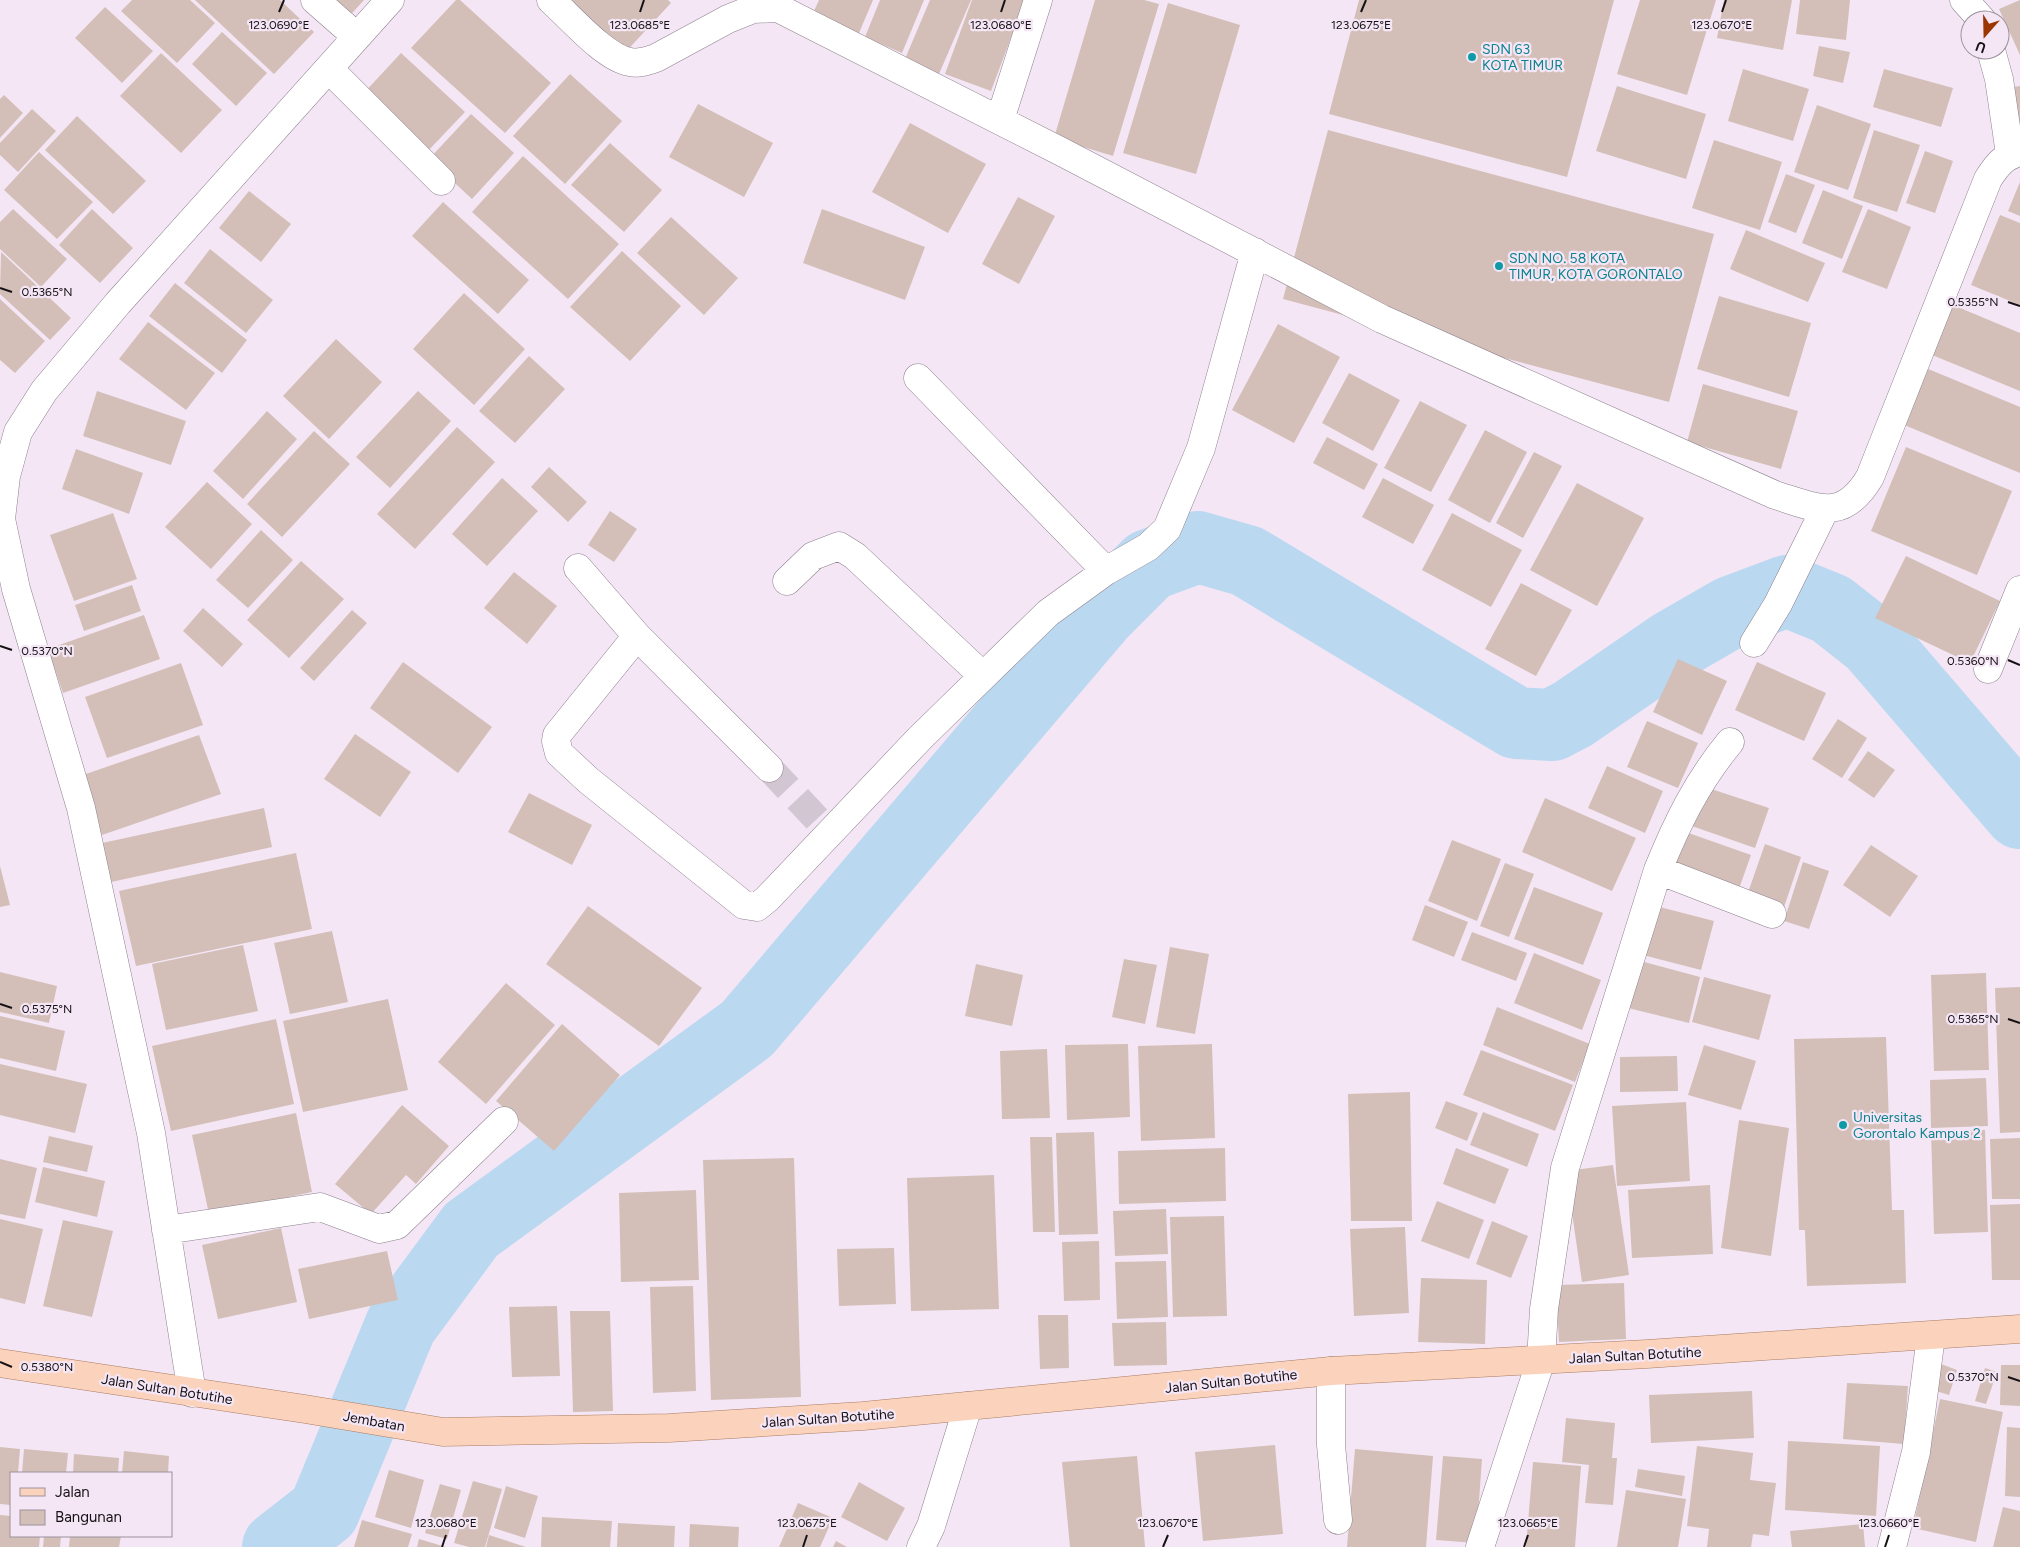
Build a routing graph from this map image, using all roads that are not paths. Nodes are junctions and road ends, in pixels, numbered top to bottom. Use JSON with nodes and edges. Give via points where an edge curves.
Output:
{"nodes":[{"id":1,"x":315,"y":0,"type":"edge"},
{"id":2,"x":390,"y":0,"type":"edge"},
{"id":3,"x":551,"y":0,"type":"edge"},
{"id":4,"x":1038,"y":0,"type":"edge"},
{"id":5,"x":1964,"y":0,"type":"edge"},
{"id":6,"x":1973,"y":10,"type":"edge"},
{"id":7,"x":356,"y":36,"type":"junction"},
{"id":8,"x":1994,"y":60,"type":"edge"},
{"id":9,"x":329,"y":69,"type":"junction"},
{"id":10,"x":1000,"y":120,"type":"junction"},
{"id":11,"x":2015,"y":153,"type":"edge"},
{"id":12,"x":441,"y":181,"type":"dead end"},
{"id":13,"x":1255,"y":252,"type":"junction"},
{"id":14,"x":918,"y":378,"type":"dead end"},
{"id":15,"x":1825,"y":509,"type":"junction"},
{"id":16,"x":578,"y":568,"type":"dead end"},
{"id":17,"x":1106,"y":571,"type":"junction"},
{"id":18,"x":787,"y":581,"type":"dead end"},
{"id":19,"x":2020,"y":590,"type":"edge"},
{"id":20,"x":637,"y":636,"type":"junction"},
{"id":21,"x":1754,"y":643,"type":"dead end"},
{"id":22,"x":1988,"y":669,"type":"dead end"},
{"id":23,"x":984,"y":676,"type":"junction"},
{"id":24,"x":1730,"y":742,"type":"dead end"},
{"id":25,"x":769,"y":768,"type":"tunnel mouth"},
{"id":26,"x":1658,"y":870,"type":"junction"},
{"id":27,"x":1772,"y":914,"type":"dead end"},
{"id":28,"x":504,"y":1121,"type":"dead end"},
{"id":29,"x":166,"y":1230,"type":"junction"},
{"id":30,"x":2020,"y":1329,"type":"edge"},
{"id":31,"x":1931,"y":1336,"type":"junction"},
{"id":32,"x":1542,"y":1360,"type":"junction"},
{"id":33,"x":0,"y":1363,"type":"edge"},
{"id":34,"x":1331,"y":1371,"type":"junction"},
{"id":35,"x":192,"y":1393,"type":"junction"},
{"id":36,"x":968,"y":1406,"type":"junction"},
{"id":37,"x":305,"y":1409,"type":"joint"},
{"id":38,"x":443,"y":1432,"type":"joint"},
{"id":39,"x":1338,"y":1520,"type":"dead end"},
{"id":40,"x":921,"y":1547,"type":"edge"},
{"id":41,"x":1480,"y":1547,"type":"edge"},
{"id":42,"x":1892,"y":1547,"type":"edge"}],
"edges":[{"from":1,"to":7,"type":"street"},
{"from":2,"to":7,"type":"street"},
{"from":3,"to":10,"type":"street","via":[[602,47],[629,62],[656,58],[753,9],[778,8]]},
{"from":4,"to":10,"type":"street"},
{"from":5,"to":6,"type":"street"},
{"from":7,"to":9,"type":"street"},
{"from":8,"to":11,"type":"street"},
{"from":9,"to":12,"type":"street"},
{"from":9,"to":29,"type":"street","via":[[118,303],[44,391],[18,432],[6,476],[1,519],[16,589],[81,808],[151,1133]]},
{"from":10,"to":13,"type":"street"},
{"from":11,"to":15,"type":"street","via":[[1998,164],[1988,179],[1870,477],[1861,493],[1844,506]]},
{"from":13,"to":15,"type":"street","via":[[1382,319],[1775,495]]},
{"from":13,"to":17,"type":"street","via":[[1201,448],[1166,530],[1148,547]]},
{"from":14,"to":17,"type":"street"},
{"from":15,"to":21,"type":"street","via":[[1778,604]]},
{"from":16,"to":20,"type":"street"},
{"from":17,"to":23,"type":"street","via":[[1048,612]]},
{"from":18,"to":23,"type":"street","via":[[813,556],[839,546],[854,556]]},
{"from":19,"to":22,"type":"street"},
{"from":20,"to":23,"type":"street","via":[[557,735],[559,753],[744,905],[756,907]]},
{"from":20,"to":25,"type":"street"},
{"from":24,"to":26,"type":"street","via":[[1697,785]]},
{"from":26,"to":27,"type":"street"},
{"from":26,"to":32,"type":"street","via":[[1565,1168],[1544,1309]]},
{"from":28,"to":29,"type":"street","via":[[397,1225],[379,1229],[320,1206]]},
{"from":29,"to":35,"type":"street"},
{"from":30,"to":31,"type":"main road","name":"Jalan Sultan Botutihe"},
{"from":31,"to":32,"type":"main road","name":"Jalan Sultan Botutihe"},
{"from":31,"to":42,"type":"street","via":[[1916,1452]]},
{"from":32,"to":34,"type":"main road","name":"Jalan Sultan Botutihe"},
{"from":32,"to":41,"type":"street"},
{"from":33,"to":35,"type":"main road","name":"Jalan Sultan Botutihe"},
{"from":34,"to":36,"type":"main road","name":"Jalan Sultan Botutihe"},
{"from":34,"to":39,"type":"street","via":[[1331,1446]]},
{"from":35,"to":37,"type":"main road","name":"Jalan Sultan Botutihe"},
{"from":36,"to":38,"type":"main road","name":"Jalan Sultan Botutihe","via":[[669,1428]]},
{"from":36,"to":40,"type":"street","via":[[931,1526]]},
{"from":37,"to":38,"type":"main road","name":"Jembatan"}]}
